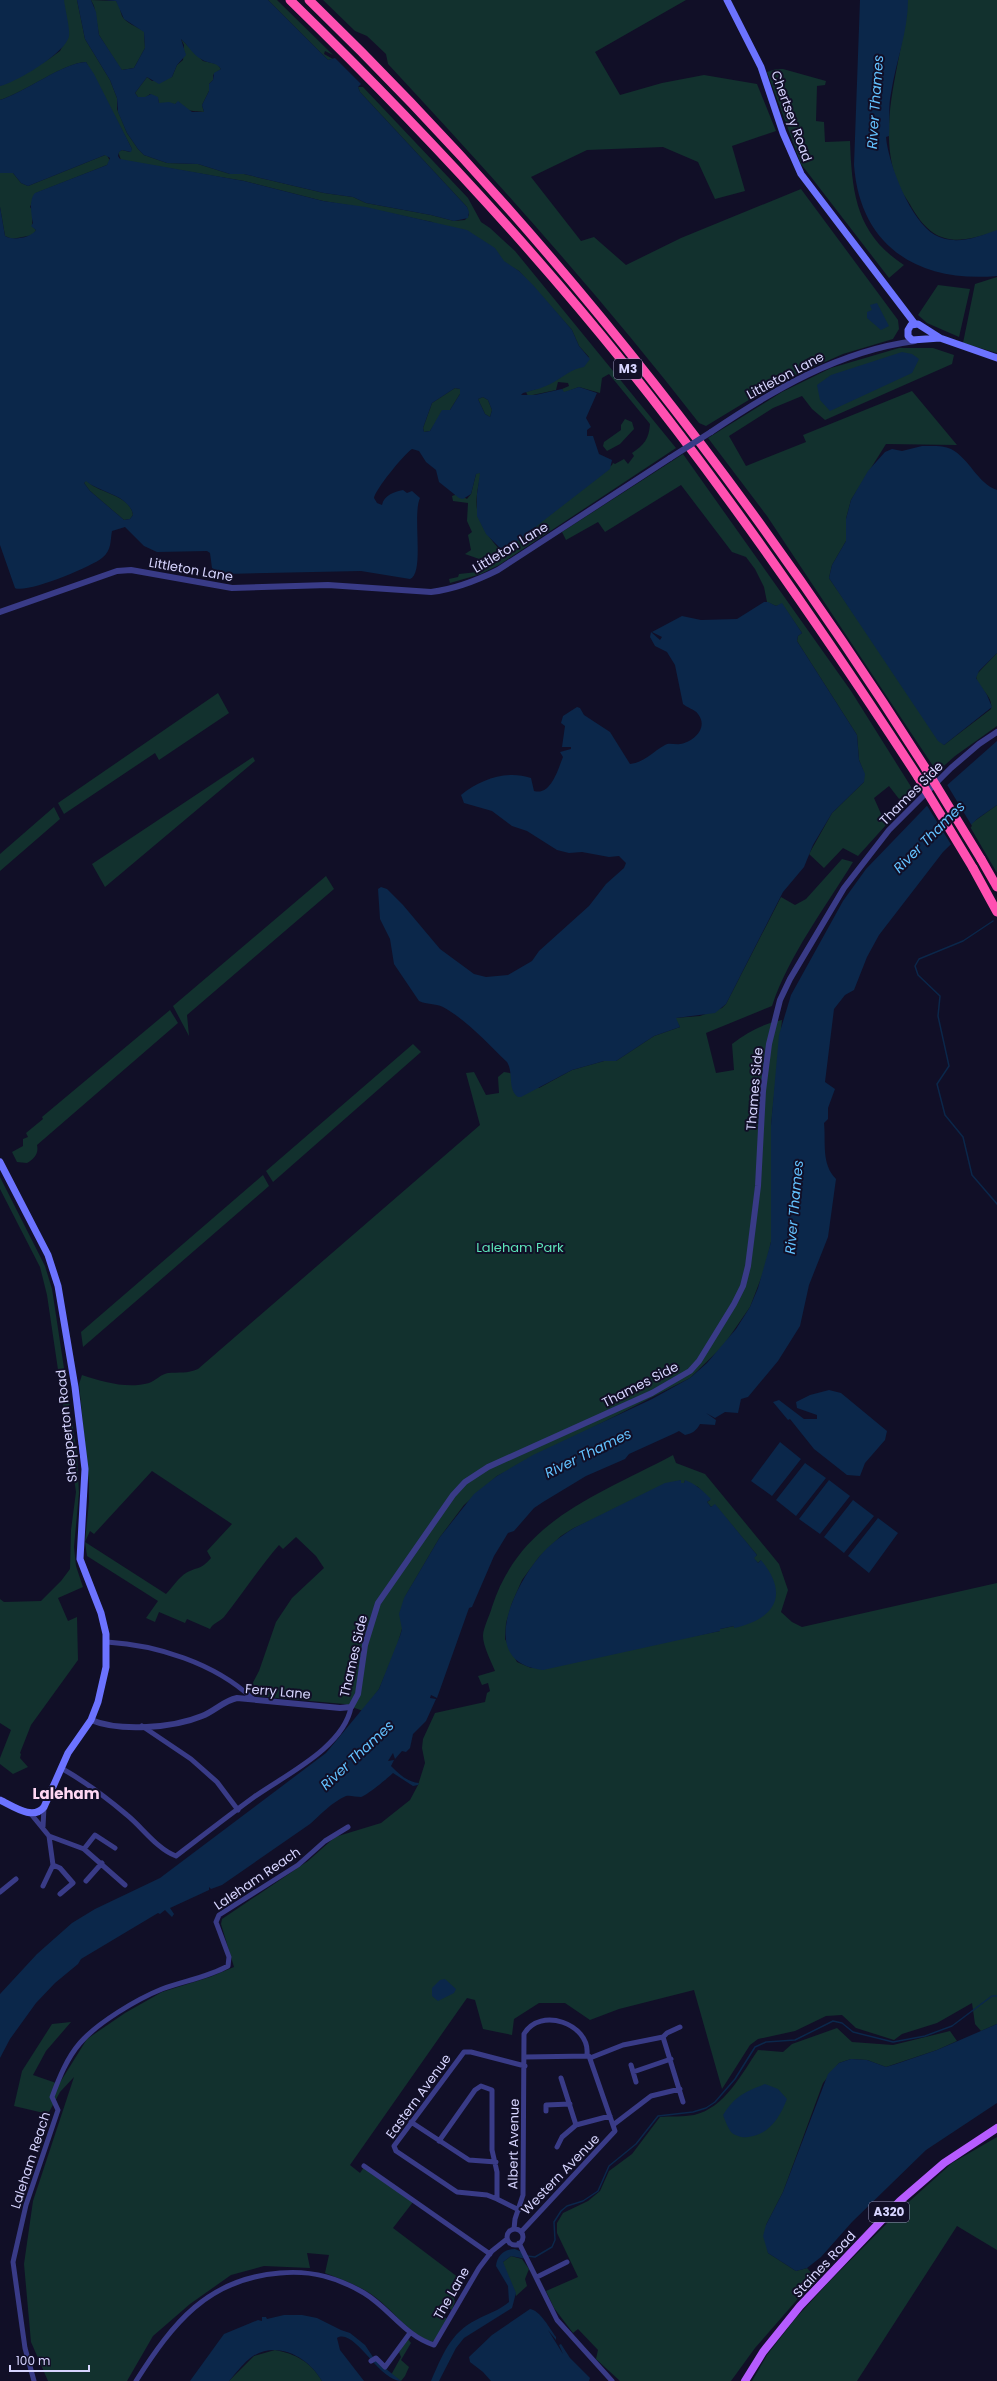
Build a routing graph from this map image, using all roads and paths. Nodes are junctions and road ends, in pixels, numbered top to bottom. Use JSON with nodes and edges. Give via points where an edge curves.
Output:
{"nodes":[{"id":1,"x":290,"y":0,"type":"edge"},
{"id":2,"x":308,"y":0,"type":"edge"},
{"id":3,"x":727,"y":0,"type":"edge"},
{"id":4,"x":911,"y":328,"type":"junction"},
{"id":5,"x":923,"y":328,"type":"junction"},
{"id":6,"x":940,"y":338,"type":"junction"},
{"id":7,"x":919,"y":339,"type":"junction"},
{"id":8,"x":895,"y":344,"type":"junction"},
{"id":9,"x":997,"y":358,"type":"edge"},
{"id":10,"x":0,"y":612,"type":"edge"},
{"id":11,"x":997,"y":732,"type":"edge"},
{"id":12,"x":997,"y":887,"type":"edge"},
{"id":13,"x":997,"y":912,"type":"edge"},
{"id":14,"x":0,"y":1162,"type":"edge"},
{"id":15,"x":107,"y":1642,"type":"junction"},
{"id":16,"x":252,"y":1698,"type":"junction"},
{"id":17,"x":351,"y":1707,"type":"junction"},
{"id":18,"x":91,"y":1720,"type":"junction"},
{"id":19,"x":141,"y":1726,"type":"junction"},
{"id":20,"x":61,"y":1768,"type":"junction"},
{"id":21,"x":0,"y":1800,"type":"edge"},
{"id":22,"x":44,"y":1807,"type":"junction"},
{"id":23,"x":238,"y":1810,"type":"junction"},
{"id":24,"x":31,"y":1814,"type":"junction"},
{"id":25,"x":44,"y":1827,"type":"junction"},
{"id":26,"x":348,"y":1827,"type":"dead end"},
{"id":27,"x":49,"y":1836,"type":"junction"},
{"id":28,"x":115,"y":1848,"type":"dead end"},
{"id":29,"x":84,"y":1849,"type":"junction"},
{"id":30,"x":102,"y":1863,"type":"junction"},
{"id":31,"x":52,"y":1865,"type":"junction"},
{"id":32,"x":16,"y":1880,"type":"dead end"},
{"id":33,"x":86,"y":1881,"type":"dead end"},
{"id":34,"x":125,"y":1885,"type":"dead end"},
{"id":35,"x":43,"y":1886,"type":"dead end"},
{"id":36,"x":0,"y":1892,"type":"edge"},
{"id":37,"x":60,"y":1894,"type":"dead end"},
{"id":38,"x":680,"y":2027,"type":"dead end"},
{"id":39,"x":663,"y":2037,"type":"junction"},
{"id":40,"x":589,"y":2056,"type":"junction"},
{"id":41,"x":525,"y":2057,"type":"junction"},
{"id":42,"x":670,"y":2059,"type":"junction"},
{"id":43,"x":631,"y":2065,"type":"dead end"},
{"id":44,"x":525,"y":2066,"type":"junction"},
{"id":45,"x":633,"y":2072,"type":"junction"},
{"id":46,"x":561,"y":2078,"type":"dead end"},
{"id":47,"x":636,"y":2082,"type":"dead end"},
{"id":48,"x":680,"y":2090,"type":"junction"},
{"id":49,"x":683,"y":2102,"type":"dead end"},
{"id":50,"x":570,"y":2104,"type":"junction"},
{"id":51,"x":546,"y":2111,"type":"dead end"},
{"id":52,"x":610,"y":2116,"type":"junction"},
{"id":53,"x":411,"y":2122,"type":"junction"},
{"id":54,"x":576,"y":2124,"type":"junction"},
{"id":55,"x":613,"y":2125,"type":"junction"},
{"id":56,"x":995,"y":2130,"type":"edge"},
{"id":57,"x":439,"y":2141,"type":"junction"},
{"id":58,"x":557,"y":2147,"type":"dead end"},
{"id":59,"x":496,"y":2162,"type":"junction"},
{"id":60,"x":364,"y":2166,"type":"dead end"},
{"id":61,"x":497,"y":2199,"type":"junction"},
{"id":62,"x":519,"y":2210,"type":"junction"},
{"id":63,"x":514,"y":2229,"type":"junction"},
{"id":64,"x":521,"y":2232,"type":"junction"},
{"id":65,"x":508,"y":2239,"type":"junction"},
{"id":66,"x":520,"y":2243,"type":"junction"},
{"id":67,"x":490,"y":2254,"type":"junction"},
{"id":68,"x":567,"y":2262,"type":"dead end"},
{"id":69,"x":537,"y":2277,"type":"junction"},
{"id":70,"x":410,"y":2332,"type":"junction"},
{"id":71,"x":372,"y":2360,"type":"dead end"},
{"id":72,"x":34,"y":2381,"type":"edge"},
{"id":73,"x":136,"y":2381,"type":"edge"},
{"id":74,"x":612,"y":2381,"type":"edge"},
{"id":75,"x":745,"y":2381,"type":"edge"}],
"edges":[{"from":1,"to":13,"type":"highway","number":"M3","bridge":true,"via":[[454,167],[623,363],[700,462],[780,571],[918,777]]},
{"from":2,"to":12,"type":"highway","number":"M3","bridge":true,"via":[[374,65],[500,199],[699,441],[804,583],[856,660]]},
{"from":3,"to":4,"type":"main road","name":"Chertsey Road","via":[[761,68],[783,133],[801,174],[903,310]]},
{"from":4,"to":5,"type":"main road"},
{"from":4,"to":7,"type":"main road","name":"Chertsey Road","via":[[910,338]]},
{"from":4,"to":8,"type":"street"},
{"from":5,"to":6,"type":"main road"},
{"from":5,"to":7,"type":"main road","via":[[924,334]]},
{"from":6,"to":7,"type":"main road"},
{"from":6,"to":9,"type":"main road"},
{"from":7,"to":8,"type":"street","name":"Littleton Lane"},
{"from":8,"to":10,"type":"street","name":"Littleton Lane","bridge":true,"via":[[847,358],[805,375],[759,400],[498,570],[479,580],[448,590],[431,592],[328,585],[232,588],[131,570],[117,571]]},
{"from":11,"to":17,"type":"street","name":"Thames Side","via":[[951,768],[882,838],[844,888],[786,986],[775,1016],[768,1052],[763,1092],[758,1186],[748,1266],[734,1304],[703,1355],[690,1371],[652,1393],[488,1467],[465,1482],[440,1512],[375,1608],[365,1645],[358,1694]]},
{"from":14,"to":15,"type":"main road","name":"Shepperton Road","via":[[48,1255],[58,1286],[83,1450],[85,1494],[80,1559],[101,1613]]},
{"from":15,"to":16,"type":"street","via":[[151,1647],[210,1669],[223,1675]]},
{"from":15,"to":18,"type":"main road","name":"Shepperton Road","via":[[105,1671]]},
{"from":16,"to":17,"type":"street","name":"Ferry Lane"},
{"from":16,"to":19,"type":"street","name":"Ferry Lane","via":[[227,1701],[202,1716],[183,1722]]},
{"from":17,"to":23,"type":"street","name":"Thames Side","via":[[348,1720],[332,1740],[311,1759]]},
{"from":18,"to":19,"type":"street","name":"Ferry Lane","via":[[115,1726]]},
{"from":18,"to":20,"type":"main road","name":"Shepperton Road","via":[[68,1753]]},
{"from":19,"to":23,"type":"street","via":[[191,1759],[217,1782]]},
{"from":20,"to":22,"type":"main road","name":"Shepperton Road"},
{"from":20,"to":23,"type":"street","name":"Thames Side","via":[[76,1776],[126,1814],[160,1846],[176,1856]]},
{"from":21,"to":24,"type":"main road"},
{"from":22,"to":24,"type":"main road","via":[[38,1813]]},
{"from":22,"to":25,"type":"street","name":"Shepperton Road"},
{"from":24,"to":25,"type":"street"},
{"from":25,"to":27,"type":"street"},
{"from":26,"to":72,"type":"street","name":"Laleham Reach","via":[[325,1841],[302,1862],[219,1915],[216,1922],[229,1957],[228,1966],[146,1998],[87,2035],[74,2051],[52,2097],[58,2110],[26,2205],[14,2262],[25,2348]]},
{"from":27,"to":29,"type":"street"},
{"from":27,"to":31,"type":"street"},
{"from":28,"to":29,"type":"street","via":[[95,1835]]},
{"from":29,"to":30,"type":"street"},
{"from":30,"to":33,"type":"street"},
{"from":30,"to":34,"type":"street"},
{"from":31,"to":35,"type":"street"},
{"from":31,"to":37,"type":"street","via":[[60,1868],[73,1883]]},
{"from":32,"to":36,"type":"street"},
{"from":38,"to":39,"type":"street"},
{"from":39,"to":40,"type":"street","via":[[623,2045]]},
{"from":39,"to":42,"type":"street"},
{"from":40,"to":41,"type":"street"},
{"from":40,"to":41,"type":"street","name":"Western Avenue","via":[[584,2042],[573,2029],[562,2021],[552,2019],[538,2023],[526,2031]]},
{"from":40,"to":52,"type":"street","name":"Western Avenue"},
{"from":41,"to":44,"type":"street","name":"Albert Avenue"},
{"from":42,"to":45,"type":"street"},
{"from":42,"to":48,"type":"street"},
{"from":43,"to":45,"type":"street"},
{"from":44,"to":53,"type":"street","name":"Eastern Avenue","via":[[464,2052]]},
{"from":44,"to":62,"type":"street","name":"Albert Avenue","via":[[523,2195]]},
{"from":45,"to":47,"type":"street"},
{"from":46,"to":50,"type":"street"},
{"from":48,"to":49,"type":"street"},
{"from":48,"to":55,"type":"street","via":[[651,2096]]},
{"from":50,"to":51,"type":"street","via":[[546,2105]]},
{"from":50,"to":54,"type":"street"},
{"from":52,"to":54,"type":"street"},
{"from":52,"to":55,"type":"street","name":"Western Avenue"},
{"from":53,"to":57,"type":"street"},
{"from":53,"to":61,"type":"street","name":"Eastern Avenue","via":[[394,2146],[396,2151],[457,2192],[487,2195]]},
{"from":54,"to":58,"type":"street","via":[[562,2137]]},
{"from":55,"to":64,"type":"street","name":"Western Avenue","via":[[614,2133],[561,2186]]},
{"from":56,"to":75,"type":"main road","name":"Staines Road","number":"A320","via":[[944,2163],[900,2201],[800,2306],[763,2352]]},
{"from":57,"to":59,"type":"street","via":[[469,2160]]},
{"from":57,"to":59,"type":"street","via":[[475,2090],[482,2086],[492,2090],[492,2150]]},
{"from":59,"to":61,"type":"street"},
{"from":60,"to":67,"type":"street"},
{"from":61,"to":62,"type":"street"},
{"from":62,"to":63,"type":"street","name":"Albert Avenue"},
{"from":63,"to":64,"type":"street"},
{"from":63,"to":65,"type":"street","via":[[508,2233]]},
{"from":64,"to":66,"type":"street"},
{"from":65,"to":66,"type":"street","via":[[514,2244]]},
{"from":65,"to":67,"type":"street","name":"The Lane"},
{"from":66,"to":69,"type":"street"},
{"from":67,"to":70,"type":"street","name":"The Lane","via":[[471,2279],[434,2345]]},
{"from":68,"to":69,"type":"street"},
{"from":69,"to":74,"type":"street","via":[[557,2320]]},
{"from":70,"to":71,"type":"street","via":[[385,2368],[377,2358]]},
{"from":70,"to":73,"type":"street","via":[[374,2299],[337,2279],[321,2274],[298,2272],[257,2275],[227,2285],[186,2314]]}]}
